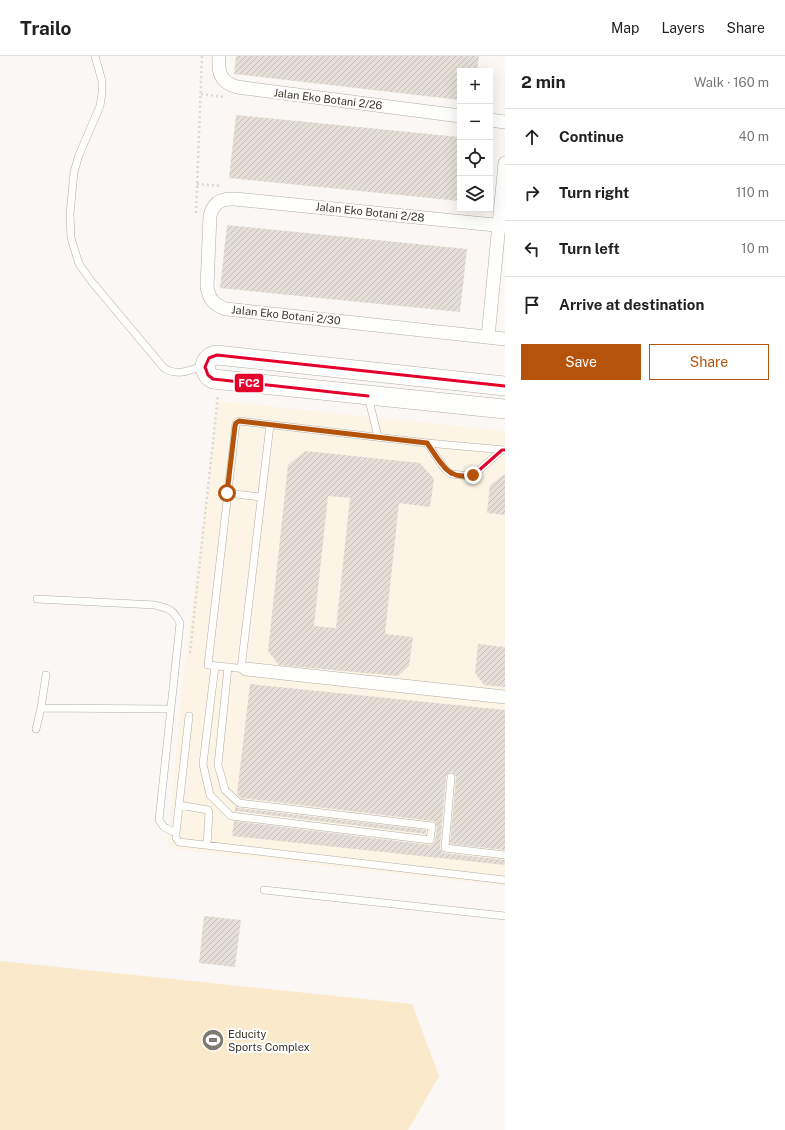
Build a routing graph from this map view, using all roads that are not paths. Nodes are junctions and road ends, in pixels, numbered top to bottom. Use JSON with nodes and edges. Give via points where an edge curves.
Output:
{"nodes":[{"id":1,"x":95,"y":56,"type":"edge"},
{"id":2,"x":219,"y":56,"type":"edge"},
{"id":3,"x":457,"y":116,"type":"edge"},
{"id":4,"x":493,"y":120,"type":"edge"},
{"id":5,"x":505,"y":122,"type":"edge"},
{"id":6,"x":505,"y":163,"type":"edge"},
{"id":7,"x":241,"y":200,"type":"joint"},
{"id":8,"x":502,"y":225,"type":"edge"},
{"id":9,"x":488,"y":337,"type":"junction"},
{"id":10,"x":505,"y":338,"type":"edge"},
{"id":11,"x":205,"y":365,"type":"junction"},
{"id":12,"x":505,"y":386,"type":"edge"},
{"id":13,"x":368,"y":396,"type":"junction"},
{"id":14,"x":505,"y":409,"type":"edge"},
{"id":15,"x":270,"y":425,"type":"junction"},
{"id":16,"x":378,"y":436,"type":"junction"},
{"id":17,"x":427,"y":443,"type":"junction"},
{"id":18,"x":504,"y":450,"type":"edge"},
{"id":19,"x":227,"y":493,"type":"junction"},
{"id":20,"x":260,"y":497,"type":"junction"},
{"id":21,"x":37,"y":600,"type":"dead end"},
{"id":22,"x":211,"y":665,"type":"junction"},
{"id":23,"x":228,"y":667,"type":"junction"},
{"id":24,"x":244,"y":669,"type":"junction"},
{"id":25,"x":46,"y":675,"type":"dead end"},
{"id":26,"x":505,"y":697,"type":"edge"},
{"id":27,"x":41,"y":708,"type":"junction"},
{"id":28,"x":170,"y":709,"type":"junction"},
{"id":29,"x":189,"y":716,"type":"dead end"},
{"id":30,"x":36,"y":729,"type":"dead end"},
{"id":31,"x":451,"y":777,"type":"dead end"},
{"id":32,"x":179,"y":805,"type":"junction"},
{"id":33,"x":176,"y":833,"type":"junction"},
{"id":34,"x":207,"y":845,"type":"junction"},
{"id":35,"x":505,"y":855,"type":"edge"},
{"id":36,"x":505,"y":880,"type":"edge"},
{"id":37,"x":264,"y":890,"type":"dead end"},
{"id":38,"x":505,"y":916,"type":"edge"}],
"edges":[{"from":1,"to":11,"type":"lane","via":[[102,81],[102,99],[74,172],[70,208],[71,238],[79,264],[164,368],[170,372],[181,373]]},
{"from":2,"to":3,"type":"street","name":"Jalan Eko Botani 2/26","via":[[219,72],[223,79],[237,87]]},
{"from":4,"to":5,"type":"street"},
{"from":6,"to":8,"type":"street"},
{"from":7,"to":8,"type":"street","name":"Jalan Eko Botani 2/28"},
{"from":7,"to":9,"type":"street","name":"Jalan Eko Botani 2/30","via":[[222,200],[212,209],[210,216],[207,287],[212,302],[219,307]]},
{"from":8,"to":9,"type":"street"},
{"from":9,"to":10,"type":"street"},
{"from":11,"to":12,"type":"street","via":[[209,358],[217,355]]},
{"from":11,"to":13,"type":"street","via":[[205,372],[212,379]]},
{"from":13,"to":14,"type":"street"},
{"from":13,"to":16,"type":"lane"},
{"from":15,"to":16,"type":"lane"},
{"from":15,"to":19,"type":"lane","via":[[239,421],[236,423]]},
{"from":15,"to":20,"type":"lane"},
{"from":16,"to":17,"type":"lane"},
{"from":17,"to":18,"type":"lane"},
{"from":17,"to":18,"type":"lane","via":[[451,474],[469,476]]},
{"from":19,"to":20,"type":"lane"},
{"from":19,"to":22,"type":"lane"},
{"from":20,"to":24,"type":"lane"},
{"from":21,"to":28,"type":"lane","via":[[155,605],[175,613],[180,622]]},
{"from":22,"to":23,"type":"lane"},
{"from":22,"to":23,"type":"lane","via":[[203,764],[210,795],[231,816],[430,840],[432,826],[239,802],[225,790],[218,765]]},
{"from":23,"to":24,"type":"lane"},
{"from":24,"to":26,"type":"street"},
{"from":25,"to":27,"type":"lane"},
{"from":27,"to":28,"type":"lane"},
{"from":27,"to":30,"type":"lane"},
{"from":28,"to":33,"type":"lane","via":[[159,820],[164,827]]},
{"from":29,"to":32,"type":"lane"},
{"from":31,"to":35,"type":"lane","via":[[445,848]]},
{"from":32,"to":33,"type":"lane"},
{"from":32,"to":34,"type":"lane","via":[[208,810]]},
{"from":33,"to":34,"type":"lane","via":[[179,842]]},
{"from":34,"to":36,"type":"lane"},
{"from":37,"to":38,"type":"lane"}]}
